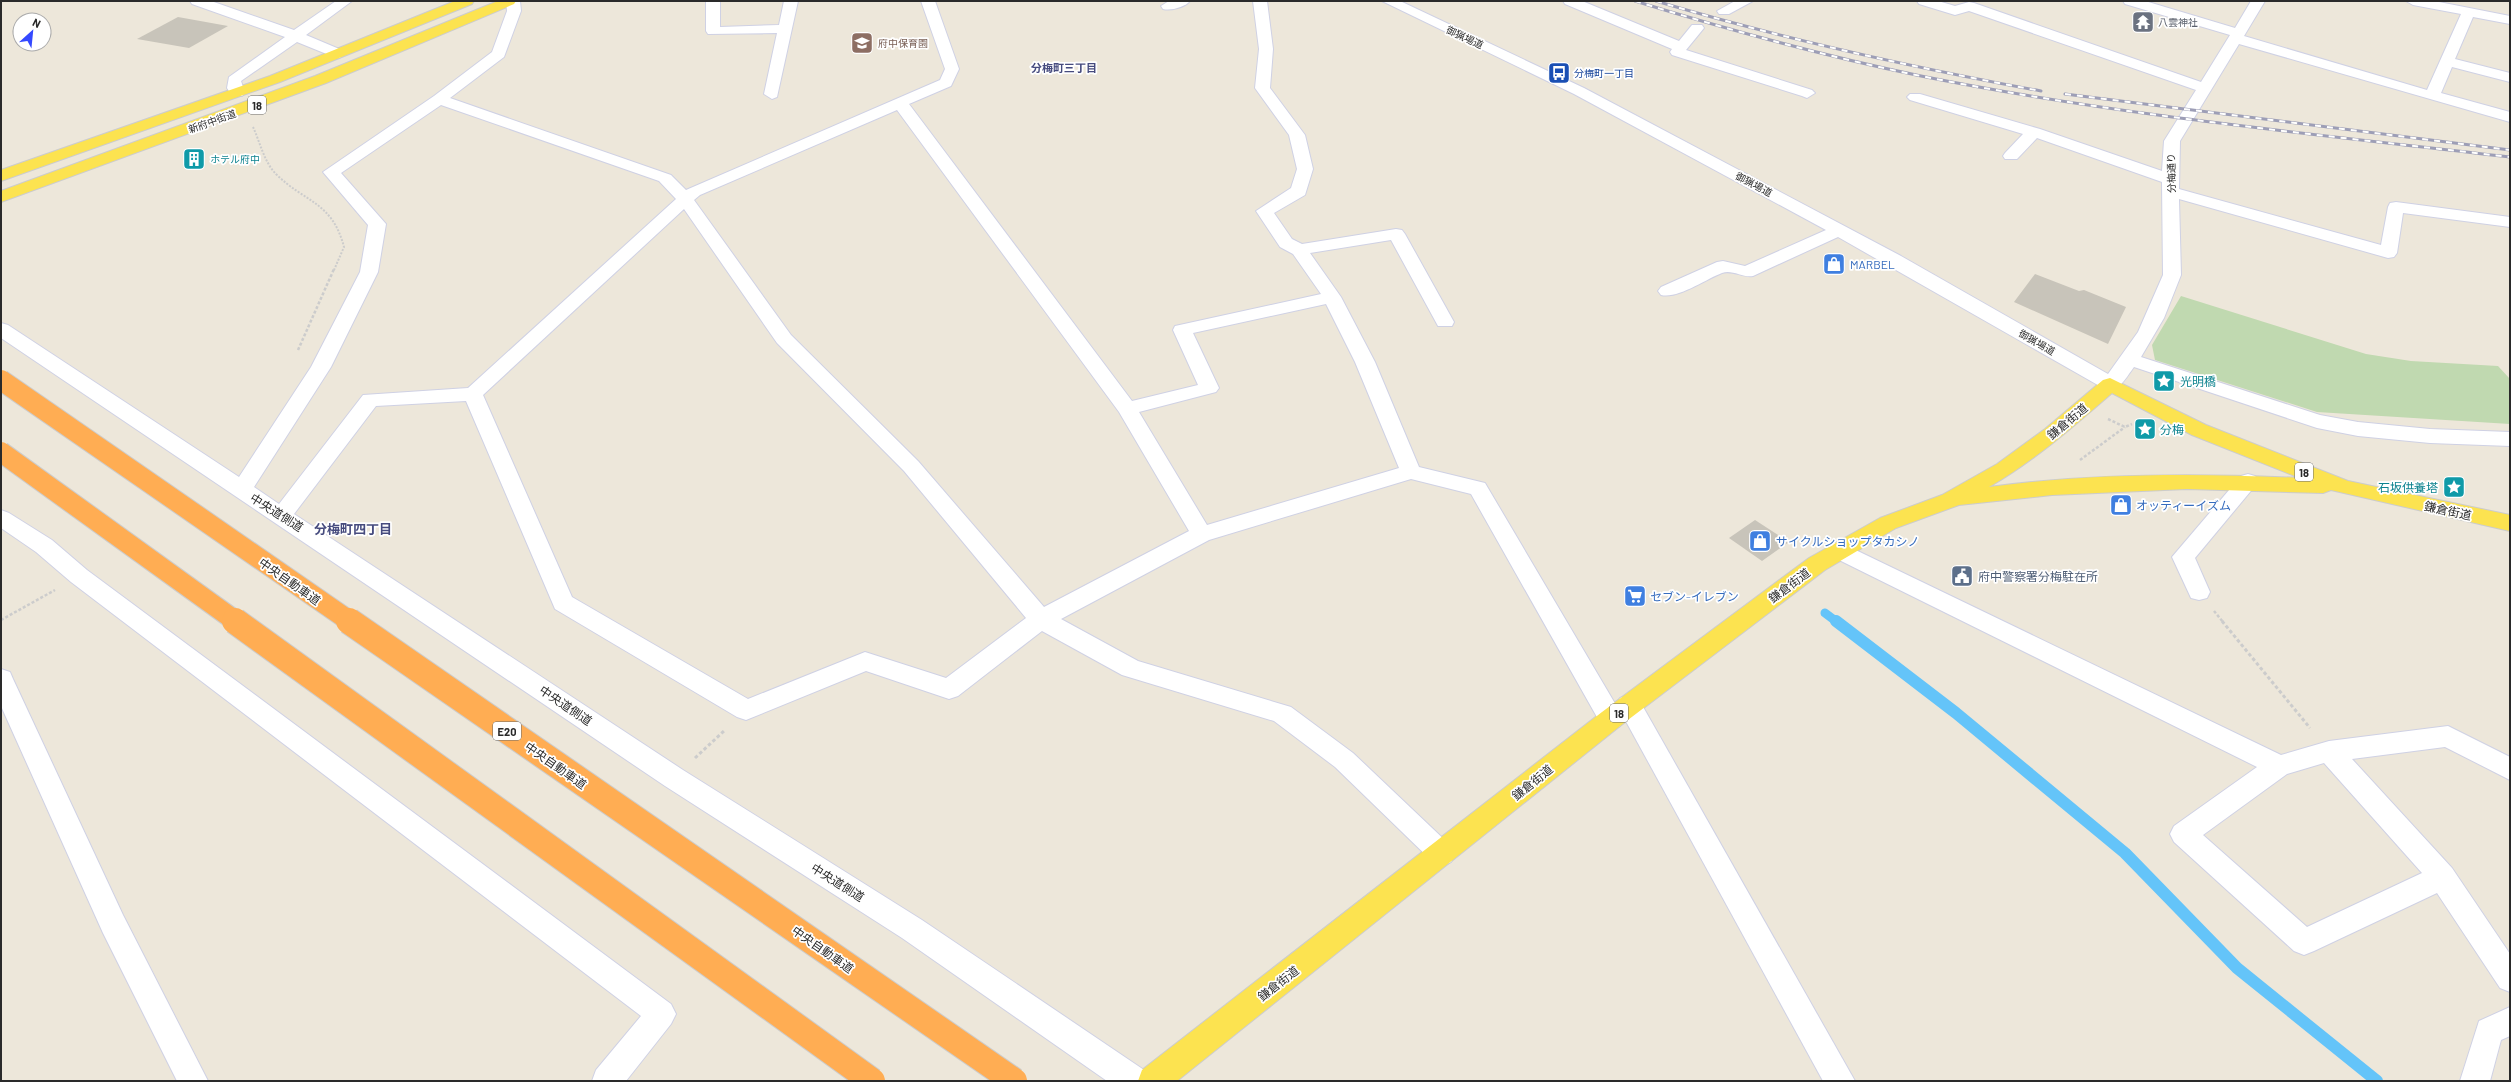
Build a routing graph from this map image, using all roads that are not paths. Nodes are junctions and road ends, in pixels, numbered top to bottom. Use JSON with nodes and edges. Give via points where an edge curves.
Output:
{"nodes":[{"id":1,"x":198,"y":1,"type":"edge"},
{"id":2,"x":345,"y":1,"type":"edge"},
{"id":3,"x":467,"y":1,"type":"edge"},
{"id":4,"x":509,"y":1,"type":"edge"},
{"id":5,"x":513,"y":1,"type":"edge"},
{"id":6,"x":713,"y":1,"type":"edge"},
{"id":7,"x":791,"y":1,"type":"edge"},
{"id":8,"x":928,"y":1,"type":"edge"},
{"id":9,"x":1183,"y":1,"type":"edge"},
{"id":10,"x":1260,"y":1,"type":"edge"},
{"id":11,"x":1389,"y":1,"type":"edge"},
{"id":12,"x":1570,"y":1,"type":"edge"},
{"id":13,"x":1746,"y":1,"type":"edge"},
{"id":14,"x":1924,"y":1,"type":"edge"},
{"id":15,"x":2130,"y":1,"type":"edge"},
{"id":16,"x":2258,"y":1,"type":"edge"},
{"id":17,"x":2413,"y":1,"type":"edge"},
{"id":18,"x":1168,"y":6,"type":"dead end"},
{"id":19,"x":2478,"y":9,"type":"edge"},
{"id":20,"x":1724,"y":11,"type":"dead end"},
{"id":21,"x":2510,"y":20,"type":"edge"},
{"id":22,"x":1698,"y":28,"type":"dead end"},
{"id":23,"x":783,"y":29,"type":"junction"},
{"id":24,"x":2237,"y":36,"type":"junction"},
{"id":25,"x":294,"y":37,"type":"junction"},
{"id":26,"x":1682,"y":47,"type":"junction"},
{"id":27,"x":339,"y":54,"type":"junction"},
{"id":28,"x":2448,"y":61,"type":"junction"},
{"id":29,"x":2510,"y":78,"type":"edge"},
{"id":30,"x":2205,"y":88,"type":"junction"},
{"id":31,"x":237,"y":93,"type":"junction"},
{"id":32,"x":1807,"y":93,"type":"dead end"},
{"id":33,"x":772,"y":94,"type":"dead end"},
{"id":34,"x":2432,"y":96,"type":"junction"},
{"id":35,"x":1915,"y":97,"type":"dead end"},
{"id":36,"x":439,"y":99,"type":"junction"},
{"id":37,"x":900,"y":103,"type":"junction"},
{"id":38,"x":2510,"y":117,"type":"edge"},
{"id":39,"x":2034,"y":132,"type":"junction"},
{"id":40,"x":2011,"y":156,"type":"dead end"},
{"id":41,"x":1,"y":176,"type":"edge"},
{"id":42,"x":2171,"y":185,"type":"junction"},
{"id":43,"x":1,"y":197,"type":"edge"},
{"id":44,"x":684,"y":198,"type":"junction"},
{"id":45,"x":2510,"y":222,"type":"edge"},
{"id":46,"x":1839,"y":230,"type":"junction"},
{"id":47,"x":1299,"y":250,"type":"junction"},
{"id":48,"x":1667,"y":291,"type":"dead end"},
{"id":49,"x":1332,"y":297,"type":"junction"},
{"id":50,"x":1445,"y":322,"type":"dead end"},
{"id":51,"x":1,"y":328,"type":"edge"},
{"id":52,"x":2131,"y":360,"type":"junction"},
{"id":53,"x":1,"y":380,"type":"edge"},
{"id":54,"x":2110,"y":384,"type":"junction"},
{"id":55,"x":473,"y":394,"type":"junction"},
{"id":56,"x":1127,"y":409,"type":"junction"},
{"id":57,"x":2510,"y":439,"type":"edge"},
{"id":58,"x":1,"y":452,"type":"edge"},
{"id":59,"x":1411,"y":472,"type":"junction"},
{"id":60,"x":2248,"y":481,"type":"junction"},
{"id":61,"x":2344,"y":487,"type":"junction"},
{"id":62,"x":241,"y":490,"type":"junction"},
{"id":63,"x":1950,"y":500,"type":"junction"},
{"id":64,"x":282,"y":515,"type":"junction"},
{"id":65,"x":1,"y":518,"type":"edge"},
{"id":66,"x":2510,"y":523,"type":"edge"},
{"id":67,"x":1202,"y":534,"type":"junction"},
{"id":68,"x":1839,"y":550,"type":"junction"},
{"id":69,"x":2198,"y":592,"type":"road end"},
{"id":70,"x":1041,"y":619,"type":"junction"},
{"id":71,"x":1,"y":679,"type":"edge"},
{"id":72,"x":1620,"y":712,"type":"junction"},
{"id":73,"x":2329,"y":751,"type":"junction"},
{"id":74,"x":2279,"y":766,"type":"junction"},
{"id":75,"x":2510,"y":769,"type":"edge"},
{"id":76,"x":1442,"y":854,"type":"junction"},
{"id":77,"x":2442,"y":876,"type":"junction"},
{"id":78,"x":2510,"y":978,"type":"edge"},
{"id":79,"x":2510,"y":1021,"type":"edge"},
{"id":80,"x":193,"y":1081,"type":"edge"},
{"id":81,"x":607,"y":1081,"type":"edge"},
{"id":82,"x":872,"y":1081,"type":"edge"},
{"id":83,"x":1014,"y":1081,"type":"edge"},
{"id":84,"x":1133,"y":1081,"type":"edge"},
{"id":85,"x":1153,"y":1081,"type":"edge"},
{"id":86,"x":1840,"y":1081,"type":"edge"},
{"id":87,"x":2475,"y":1081,"type":"edge"}],
"edges":[{"from":1,"to":25,"type":"street","via":[[269,25]]},
{"from":2,"to":25,"type":"street"},
{"from":3,"to":27,"type":"main road","name":"新府中街道","number":"18"},
{"from":4,"to":43,"type":"main road","name":"新府中街道","number":"18","via":[[379,58],[248,109]]},
{"from":5,"to":36,"type":"street","via":[[514,11],[499,54]]},
{"from":6,"to":23,"type":"street","via":[[713,31]]},
{"from":7,"to":23,"type":"street"},
{"from":8,"to":37,"type":"street","via":[[952,69],[946,83]]},
{"from":9,"to":18,"type":"street"},
{"from":10,"to":47,"type":"street","via":[[1266,50],[1262,88],[1297,135],[1305,169],[1299,191],[1264,211],[1286,243]]},
{"from":11,"to":46,"type":"street","name":"御猟場道","via":[[1579,91]]},
{"from":12,"to":26,"type":"street"},
{"from":13,"to":20,"type":"street"},
{"from":14,"to":30,"type":"street","via":[[1955,11],[1969,6]]},
{"from":15,"to":24,"type":"street"},
{"from":16,"to":24,"type":"street","name":"分梅通り"},
{"from":17,"to":19,"type":"street"},
{"from":19,"to":21,"type":"street"},
{"from":19,"to":28,"type":"street"},
{"from":22,"to":26,"type":"street"},
{"from":23,"to":33,"type":"street"},
{"from":24,"to":30,"type":"street","name":"分梅通り"},
{"from":24,"to":34,"type":"street"},
{"from":25,"to":27,"type":"street"},
{"from":25,"to":31,"type":"street","via":[[234,80]]},
{"from":26,"to":32,"type":"street","via":[[1678,52]]},
{"from":27,"to":31,"type":"main road","name":"新府中街道","number":"18"},
{"from":28,"to":29,"type":"street"},
{"from":28,"to":34,"type":"street"},
{"from":30,"to":42,"type":"street","name":"分梅通り","via":[[2172,141]]},
{"from":31,"to":41,"type":"main road","name":"新府中街道","number":"18"},
{"from":34,"to":38,"type":"street"},
{"from":35,"to":39,"type":"street"},
{"from":36,"to":44,"type":"street","via":[[665,178]]},
{"from":36,"to":62,"type":"street","via":[[331,172],[377,224],[369,272],[321,367]]},
{"from":37,"to":44,"type":"street","via":[[694,191]]},
{"from":37,"to":56,"type":"street"},
{"from":39,"to":40,"type":"street"},
{"from":39,"to":42,"type":"street"},
{"from":42,"to":45,"type":"street","via":[[2388,253],[2396,207]]},
{"from":42,"to":52,"type":"street","name":"分梅通り","via":[[2172,275],[2168,288]]},
{"from":44,"to":55,"type":"street"},
{"from":44,"to":70,"type":"street","via":[[784,339],[911,466]]},
{"from":46,"to":48,"type":"street","via":[[1747,272],[1723,266]]},
{"from":46,"to":54,"type":"street","name":"御猟場道"},
{"from":47,"to":49,"type":"street"},
{"from":47,"to":50,"type":"street","via":[[1396,234]]},
{"from":49,"to":56,"type":"street","via":[[1182,330],[1209,388]]},
{"from":49,"to":59,"type":"street","via":[[1365,362]]},
{"from":51,"to":62,"type":"street","name":"中央道側道","via":[[225,476]]},
{"from":52,"to":54,"type":"street","name":"分梅通り"},
{"from":52,"to":57,"type":"street","via":[[2317,421],[2358,429],[2430,436]]},
{"from":53,"to":83,"type":"highway","name":"中央自動車道","number":"E20","bridge":true},
{"from":54,"to":61,"type":"main road","name":"鎌倉街道","number":"18","via":[[2198,430]]},
{"from":54,"to":63,"type":"main road","name":"鎌倉街道","number":"18","via":[[2052,434],[2004,469]]},
{"from":55,"to":64,"type":"street","via":[[370,400]]},
{"from":55,"to":70,"type":"street","via":[[563,603],[746,710],[864,661],[949,689]]},
{"from":56,"to":67,"type":"street"},
{"from":58,"to":82,"type":"highway","bridge":true},
{"from":59,"to":67,"type":"street","via":[[1305,506]]},
{"from":59,"to":72,"type":"street","via":[[1478,488]]},
{"from":60,"to":61,"type":"main road","number":"18"},
{"from":60,"to":63,"type":"main road","number":"18","via":[[2082,484],[2014,490]]},
{"from":60,"to":69,"type":"street","via":[[2182,557]]},
{"from":61,"to":66,"type":"main road","name":"鎌倉街道","number":"18"},
{"from":62,"to":64,"type":"street","name":"中央道側道"},
{"from":63,"to":68,"type":"main road","name":"鎌倉街道","number":"18","via":[[1888,523]]},
{"from":64,"to":84,"type":"street","name":"中央道側道","via":[[674,778],[912,929]]},
{"from":65,"to":81,"type":"street","via":[[44,546],[79,576],[661,1014]]},
{"from":67,"to":70,"type":"street"},
{"from":68,"to":72,"type":"main road","name":"鎌倉街道","number":"18"},
{"from":68,"to":74,"type":"street"},
{"from":70,"to":76,"type":"street","via":[[1130,668],[1282,714],[1344,760]]},
{"from":71,"to":80,"type":"street","via":[[113,924]]},
{"from":72,"to":76,"type":"main road","name":"鎌倉街道","number":"18"},
{"from":72,"to":86,"type":"street"},
{"from":73,"to":74,"type":"street"},
{"from":73,"to":75,"type":"street","via":[[2448,736]]},
{"from":73,"to":77,"type":"street"},
{"from":74,"to":77,"type":"street","via":[[2183,834],[2304,942]]},
{"from":76,"to":85,"type":"main road","name":"鎌倉街道","number":"18"},
{"from":77,"to":78,"type":"street"},
{"from":79,"to":87,"type":"street","via":[[2488,1031]]}]}
